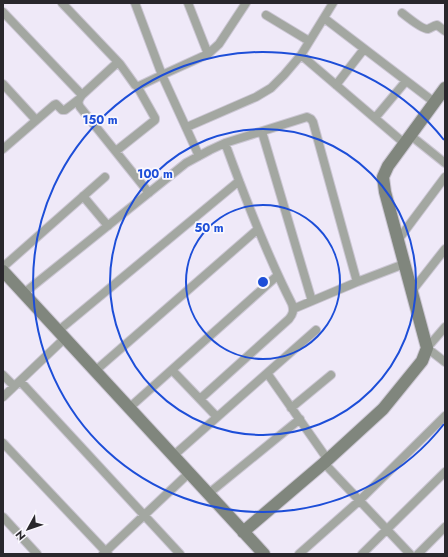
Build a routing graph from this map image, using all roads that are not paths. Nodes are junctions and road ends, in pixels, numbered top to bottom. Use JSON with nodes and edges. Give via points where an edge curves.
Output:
{"nodes":[{"id":1,"x":62,"y":3,"type":"edge"},
{"id":2,"x":135,"y":3,"type":"edge"},
{"id":3,"x":188,"y":3,"type":"edge"},
{"id":4,"x":246,"y":3,"type":"edge"},
{"id":5,"x":333,"y":3,"type":"edge"},
{"id":6,"x":3,"y":12,"type":"edge"},
{"id":7,"x":402,"y":13,"type":"dead end"},
{"id":8,"x":266,"y":15,"type":"dead end"},
{"id":9,"x":324,"y":18,"type":"junction"},
{"id":10,"x":445,"y":31,"type":"edge"},
{"id":11,"x":309,"y":42,"type":"junction"},
{"id":12,"x":364,"y":49,"type":"junction"},
{"id":13,"x":208,"y":54,"type":"junction"},
{"id":14,"x":301,"y":55,"type":"junction"},
{"id":15,"x":118,"y":62,"type":"junction"},
{"id":16,"x":162,"y":75,"type":"junction"},
{"id":17,"x":406,"y":81,"type":"junction"},
{"id":18,"x":3,"y":84,"type":"edge"},
{"id":19,"x":336,"y":85,"type":"junction"},
{"id":20,"x":137,"y":86,"type":"junction"},
{"id":21,"x":445,"y":88,"type":"edge"},
{"id":22,"x":80,"y":97,"type":"junction"},
{"id":23,"x":434,"y":102,"type":"junction"},
{"id":24,"x":375,"y":118,"type":"junction"},
{"id":25,"x":36,"y":120,"type":"junction"},
{"id":26,"x":187,"y":127,"type":"junction"},
{"id":27,"x":262,"y":132,"type":"junction"},
{"id":28,"x":407,"y":139,"type":"junction"},
{"id":29,"x":225,"y":144,"type":"junction"},
{"id":30,"x":3,"y":149,"type":"edge"},
{"id":31,"x":116,"y":151,"type":"junction"},
{"id":32,"x":199,"y":156,"type":"junction"},
{"id":33,"x":445,"y":164,"type":"edge"},
{"id":34,"x":105,"y":177,"type":"dead end"},
{"id":35,"x":445,"y":177,"type":"edge"},
{"id":36,"x":239,"y":180,"type":"junction"},
{"id":37,"x":149,"y":193,"type":"junction"},
{"id":38,"x":83,"y":196,"type":"junction"},
{"id":39,"x":108,"y":226,"type":"junction"},
{"id":40,"x":258,"y":229,"type":"junction"},
{"id":41,"x":398,"y":240,"type":"junction"},
{"id":42,"x":445,"y":249,"type":"edge"},
{"id":43,"x":404,"y":264,"type":"junction"},
{"id":44,"x":3,"y":267,"type":"edge"},
{"id":45,"x":3,"y":271,"type":"edge"},
{"id":46,"x":278,"y":276,"type":"junction"},
{"id":47,"x":357,"y":282,"type":"junction"},
{"id":48,"x":412,"y":291,"type":"junction"},
{"id":49,"x":24,"y":293,"type":"junction"},
{"id":50,"x":312,"y":301,"type":"junction"},
{"id":51,"x":293,"y":309,"type":"junction"},
{"id":52,"x":445,"y":327,"type":"edge"},
{"id":53,"x":316,"y":330,"type":"dead end"},
{"id":54,"x":62,"y":335,"type":"junction"},
{"id":55,"x":427,"y":348,"type":"junction"},
{"id":56,"x":445,"y":362,"type":"edge"},
{"id":57,"x":172,"y":370,"type":"junction"},
{"id":58,"x":95,"y":371,"type":"junction"},
{"id":59,"x":267,"y":373,"type":"junction"},
{"id":60,"x":3,"y":375,"type":"edge"},
{"id":61,"x":330,"y":375,"type":"dead end"},
{"id":62,"x":17,"y":384,"type":"junction"},
{"id":63,"x":3,"y":397,"type":"edge"},
{"id":64,"x":200,"y":399,"type":"junction"},
{"id":65,"x":129,"y":408,"type":"junction"},
{"id":66,"x":291,"y":408,"type":"junction"},
{"id":67,"x":445,"y":416,"type":"edge"},
{"id":68,"x":217,"y":417,"type":"junction"},
{"id":69,"x":300,"y":419,"type":"junction"},
{"id":70,"x":3,"y":443,"type":"edge"},
{"id":71,"x":173,"y":456,"type":"junction"},
{"id":72,"x":326,"y":461,"type":"junction"},
{"id":73,"x":445,"y":472,"type":"edge"},
{"id":74,"x":188,"y":473,"type":"junction"},
{"id":75,"x":208,"y":494,"type":"junction"},
{"id":76,"x":359,"y":500,"type":"junction"},
{"id":77,"x":144,"y":515,"type":"junction"},
{"id":78,"x":3,"y":517,"type":"edge"},
{"id":79,"x":445,"y":527,"type":"edge"},
{"id":80,"x":387,"y":529,"type":"junction"},
{"id":81,"x":243,"y":532,"type":"junction"},
{"id":82,"x":106,"y":553,"type":"edge"},
{"id":83,"x":37,"y":554,"type":"edge"},
{"id":84,"x":180,"y":554,"type":"edge"},
{"id":85,"x":264,"y":554,"type":"edge"},
{"id":86,"x":300,"y":554,"type":"edge"},
{"id":87,"x":362,"y":554,"type":"edge"},
{"id":88,"x":410,"y":554,"type":"edge"},
{"id":89,"x":418,"y":554,"type":"edge"}],
"edges":[{"from":1,"to":15,"type":"street"},
{"from":2,"to":16,"type":"street"},
{"from":3,"to":13,"type":"street"},
{"from":4,"to":13,"type":"street","via":[[218,44]]},
{"from":5,"to":9,"type":"street"},
{"from":6,"to":22,"type":"street"},
{"from":7,"to":10,"type":"street","via":[[424,28],[437,25]]},
{"from":8,"to":11,"type":"street"},
{"from":9,"to":11,"type":"street"},
{"from":9,"to":12,"type":"street"},
{"from":11,"to":14,"type":"street"},
{"from":12,"to":17,"type":"street"},
{"from":12,"to":19,"type":"street"},
{"from":13,"to":16,"type":"street"},
{"from":14,"to":19,"type":"street"},
{"from":14,"to":26,"type":"street","via":[[271,88]]},
{"from":15,"to":20,"type":"street"},
{"from":15,"to":22,"type":"street"},
{"from":16,"to":20,"type":"street"},
{"from":16,"to":26,"type":"street"},
{"from":17,"to":23,"type":"street"},
{"from":17,"to":24,"type":"street"},
{"from":18,"to":25,"type":"street"},
{"from":19,"to":24,"type":"street"},
{"from":20,"to":31,"type":"street","via":[[155,120]]},
{"from":21,"to":23,"type":"street"},
{"from":22,"to":25,"type":"street","via":[[65,110],[54,105]]},
{"from":22,"to":31,"type":"street","via":[[80,107]]},
{"from":23,"to":28,"type":"street"},
{"from":24,"to":28,"type":"street"},
{"from":25,"to":30,"type":"street"},
{"from":26,"to":32,"type":"street"},
{"from":27,"to":29,"type":"street"},
{"from":27,"to":47,"type":"street","via":[[307,117],[313,122]]},
{"from":27,"to":50,"type":"street"},
{"from":28,"to":33,"type":"street"},
{"from":28,"to":41,"type":"street","via":[[383,177]]},
{"from":29,"to":32,"type":"street"},
{"from":29,"to":36,"type":"street"},
{"from":31,"to":37,"type":"street"},
{"from":32,"to":37,"type":"street"},
{"from":34,"to":38,"type":"street"},
{"from":35,"to":41,"type":"street"},
{"from":36,"to":40,"type":"street"},
{"from":36,"to":54,"type":"street"},
{"from":37,"to":39,"type":"street"},
{"from":38,"to":39,"type":"street"},
{"from":38,"to":44,"type":"street"},
{"from":39,"to":49,"type":"street"},
{"from":40,"to":46,"type":"street"},
{"from":40,"to":58,"type":"street"},
{"from":41,"to":43,"type":"street"},
{"from":42,"to":48,"type":"street"},
{"from":43,"to":47,"type":"street"},
{"from":43,"to":48,"type":"street"},
{"from":45,"to":49,"type":"street"},
{"from":46,"to":51,"type":"street"},
{"from":46,"to":57,"type":"street"},
{"from":47,"to":50,"type":"street"},
{"from":48,"to":55,"type":"street"},
{"from":49,"to":54,"type":"street"},
{"from":50,"to":51,"type":"street"},
{"from":51,"to":64,"type":"street","via":[[289,319]]},
{"from":52,"to":55,"type":"street"},
{"from":53,"to":59,"type":"street"},
{"from":54,"to":58,"type":"street"},
{"from":54,"to":62,"type":"street"},
{"from":55,"to":56,"type":"street"},
{"from":55,"to":72,"type":"street","via":[[422,361],[383,409]]},
{"from":57,"to":64,"type":"street"},
{"from":57,"to":65,"type":"street"},
{"from":58,"to":65,"type":"street"},
{"from":59,"to":66,"type":"street"},
{"from":59,"to":68,"type":"street"},
{"from":60,"to":62,"type":"street"},
{"from":61,"to":66,"type":"street"},
{"from":62,"to":63,"type":"street"},
{"from":62,"to":77,"type":"street"},
{"from":64,"to":68,"type":"street"},
{"from":65,"to":71,"type":"street"},
{"from":66,"to":69,"type":"street"},
{"from":67,"to":76,"type":"street"},
{"from":68,"to":71,"type":"street"},
{"from":69,"to":72,"type":"street"},
{"from":69,"to":75,"type":"street"},
{"from":70,"to":82,"type":"street"},
{"from":71,"to":74,"type":"street"},
{"from":72,"to":76,"type":"street"},
{"from":72,"to":81,"type":"street"},
{"from":73,"to":80,"type":"street"},
{"from":74,"to":75,"type":"street"},
{"from":74,"to":77,"type":"street"},
{"from":75,"to":81,"type":"street"},
{"from":76,"to":80,"type":"street"},
{"from":76,"to":86,"type":"street"},
{"from":77,"to":82,"type":"street"},
{"from":77,"to":84,"type":"street"},
{"from":78,"to":83,"type":"street"},
{"from":79,"to":89,"type":"street"},
{"from":80,"to":87,"type":"street"},
{"from":80,"to":88,"type":"street"},
{"from":81,"to":85,"type":"street"}]}
